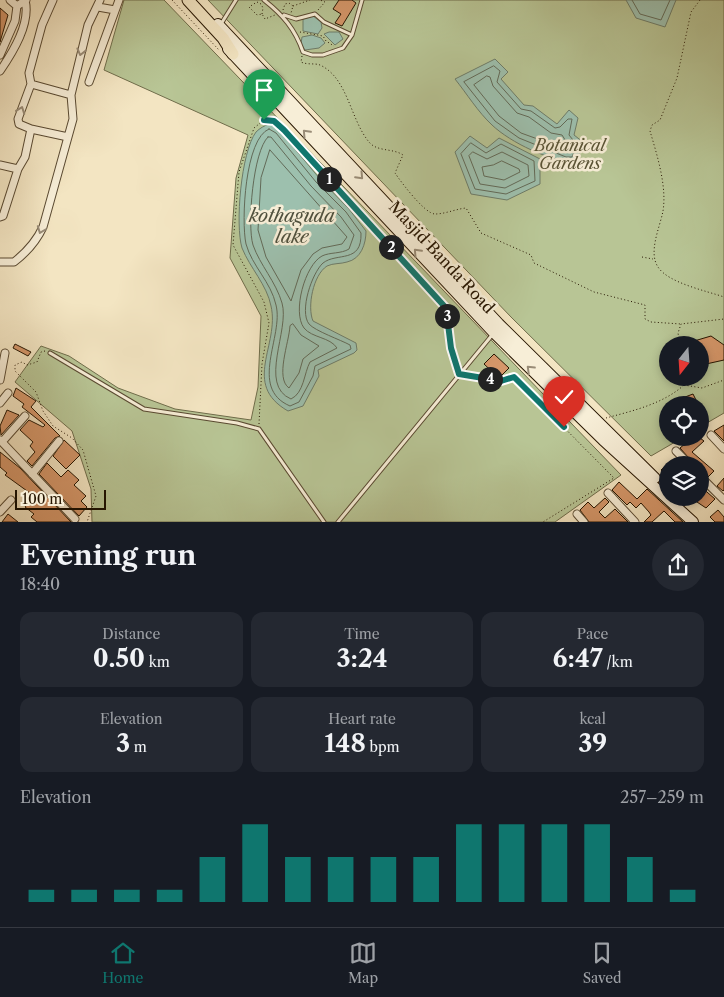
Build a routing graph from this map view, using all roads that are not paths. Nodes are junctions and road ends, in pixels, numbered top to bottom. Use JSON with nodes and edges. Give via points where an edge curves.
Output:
{"nodes":[{"id":1,"x":10,"y":0,"type":"edge"},
{"id":2,"x":25,"y":0,"type":"edge"},
{"id":3,"x":52,"y":0,"type":"edge"},
{"id":4,"x":119,"y":0,"type":"edge"},
{"id":5,"x":181,"y":0,"type":"edge"},
{"id":6,"x":188,"y":0,"type":"edge"},
{"id":7,"x":195,"y":0,"type":"edge"},
{"id":8,"x":236,"y":0,"type":"edge"},
{"id":9,"x":264,"y":0,"type":"edge"},
{"id":10,"x":362,"y":0,"type":"edge"},
{"id":11,"x":99,"y":3,"type":"edge"},
{"id":12,"x":17,"y":6,"type":"junction"},
{"id":13,"x":115,"y":10,"type":"junction"},
{"id":14,"x":284,"y":15,"type":"junction"},
{"id":15,"x":220,"y":26,"type":"junction"},
{"id":16,"x":352,"y":35,"type":"junction"},
{"id":17,"x":232,"y":54,"type":"junction"},
{"id":18,"x":0,"y":55,"type":"edge"},
{"id":19,"x":0,"y":71,"type":"edge"},
{"id":20,"x":88,"y":82,"type":"dead end"},
{"id":21,"x":31,"y":84,"type":"junction"},
{"id":22,"x":71,"y":95,"type":"junction"},
{"id":23,"x":32,"y":129,"type":"junction"},
{"id":24,"x":68,"y":137,"type":"junction"},
{"id":25,"x":0,"y":165,"type":"edge"},
{"id":26,"x":18,"y":169,"type":"junction"},
{"id":27,"x":0,"y":217,"type":"edge"},
{"id":28,"x":0,"y":262,"type":"edge"},
{"id":29,"x":494,"y":333,"type":"junction"},
{"id":30,"x":5,"y":353,"type":"dead end"},
{"id":31,"x":50,"y":353,"type":"road end"},
{"id":32,"x":0,"y":380,"type":"edge"},
{"id":33,"x":8,"y":393,"type":"dead end"},
{"id":34,"x":0,"y":403,"type":"edge"},
{"id":35,"x":26,"y":416,"type":"dead end"},
{"id":36,"x":711,"y":435,"type":"dead end"},
{"id":37,"x":1,"y":441,"type":"edge"},
{"id":38,"x":59,"y":441,"type":"dead end"},
{"id":39,"x":618,"y":449,"type":"junction"},
{"id":40,"x":724,"y":449,"type":"edge"},
{"id":41,"x":676,"y":451,"type":"dead end"},
{"id":42,"x":681,"y":456,"type":"edge"},
{"id":43,"x":32,"y":474,"type":"junction"},
{"id":44,"x":659,"y":483,"type":"edge"},
{"id":45,"x":709,"y":485,"type":"edge"},
{"id":46,"x":608,"y":493,"type":"dead end"},
{"id":47,"x":11,"y":500,"type":"dead end"},
{"id":48,"x":724,"y":500,"type":"edge"},
{"id":49,"x":684,"y":506,"type":"edge"},
{"id":50,"x":0,"y":512,"type":"edge"},
{"id":51,"x":577,"y":514,"type":"dead end"},
{"id":52,"x":74,"y":518,"type":"dead end"},
{"id":53,"x":324,"y":522,"type":"edge"},
{"id":54,"x":338,"y":522,"type":"edge"},
{"id":55,"x":584,"y":522,"type":"edge"},
{"id":56,"x":635,"y":522,"type":"edge"},
{"id":57,"x":693,"y":522,"type":"edge"},
{"id":58,"x":701,"y":522,"type":"edge"}],
"edges":[{"from":1,"to":12,"type":"street"},
{"from":2,"to":12,"type":"street"},
{"from":2,"to":19,"type":"street","via":[[24,26]]},
{"from":3,"to":21,"type":"street","via":[[29,73]]},
{"from":4,"to":13,"type":"street"},
{"from":5,"to":17,"type":"main road","name":"Masjid Banda Road"},
{"from":6,"to":17,"type":"main road","via":[[223,38]]},
{"from":7,"to":15,"type":"main road","name":"Masjid Banda Road"},
{"from":8,"to":15,"type":"lane"},
{"from":9,"to":14,"type":"lane"},
{"from":10,"to":16,"type":"lane"},
{"from":11,"to":13,"type":"street"},
{"from":11,"to":22,"type":"street","one_way":true,"via":[[88,25]]},
{"from":12,"to":18,"type":"street","via":[[16,21]]},
{"from":13,"to":20,"type":"street"},
{"from":14,"to":16,"type":"lane","via":[[296,19],[315,14],[324,22]]},
{"from":14,"to":16,"type":"lane","via":[[303,52],[317,55],[339,50]]},
{"from":15,"to":39,"type":"main road","name":"Masjid Banda Road","one_way":true,"via":[[499,324],[595,420]]},
{"from":29,"to":17,"type":"main road","name":"Masjid Banda Road","one_way":true},
{"from":21,"to":22,"type":"street"},
{"from":23,"to":21,"type":"street","one_way":true,"via":[[20,124],[18,119]]},
{"from":22,"to":24,"type":"street","via":[[72,119]]},
{"from":23,"to":24,"type":"street"},
{"from":23,"to":26,"type":"street","via":[[25,157]]},
{"from":24,"to":28,"type":"street","one_way":true,"via":[[38,238],[14,262]]},
{"from":25,"to":26,"type":"street"},
{"from":26,"to":27,"type":"street"},
{"from":39,"to":29,"type":"main road","name":"Masjid Banda Road","one_way":true},
{"from":29,"to":54,"type":"lane"},
{"from":30,"to":32,"type":"street"},
{"from":31,"to":53,"type":"lane","via":[[144,409],[259,429]]},
{"from":33,"to":34,"type":"street"},
{"from":35,"to":37,"type":"street"},
{"from":36,"to":40,"type":"street"},
{"from":37,"to":43,"type":"street"},
{"from":38,"to":43,"type":"street"},
{"from":39,"to":44,"type":"main road","name":"Masjid Banda Road"},
{"from":39,"to":57,"type":"main road","name":"Masjid Banda Road"},
{"from":41,"to":42,"type":"street"},
{"from":43,"to":52,"type":"street"},
{"from":45,"to":48,"type":"street"},
{"from":46,"to":56,"type":"street"},
{"from":47,"to":50,"type":"street"},
{"from":49,"to":58,"type":"main road"},
{"from":51,"to":55,"type":"street"}]}
